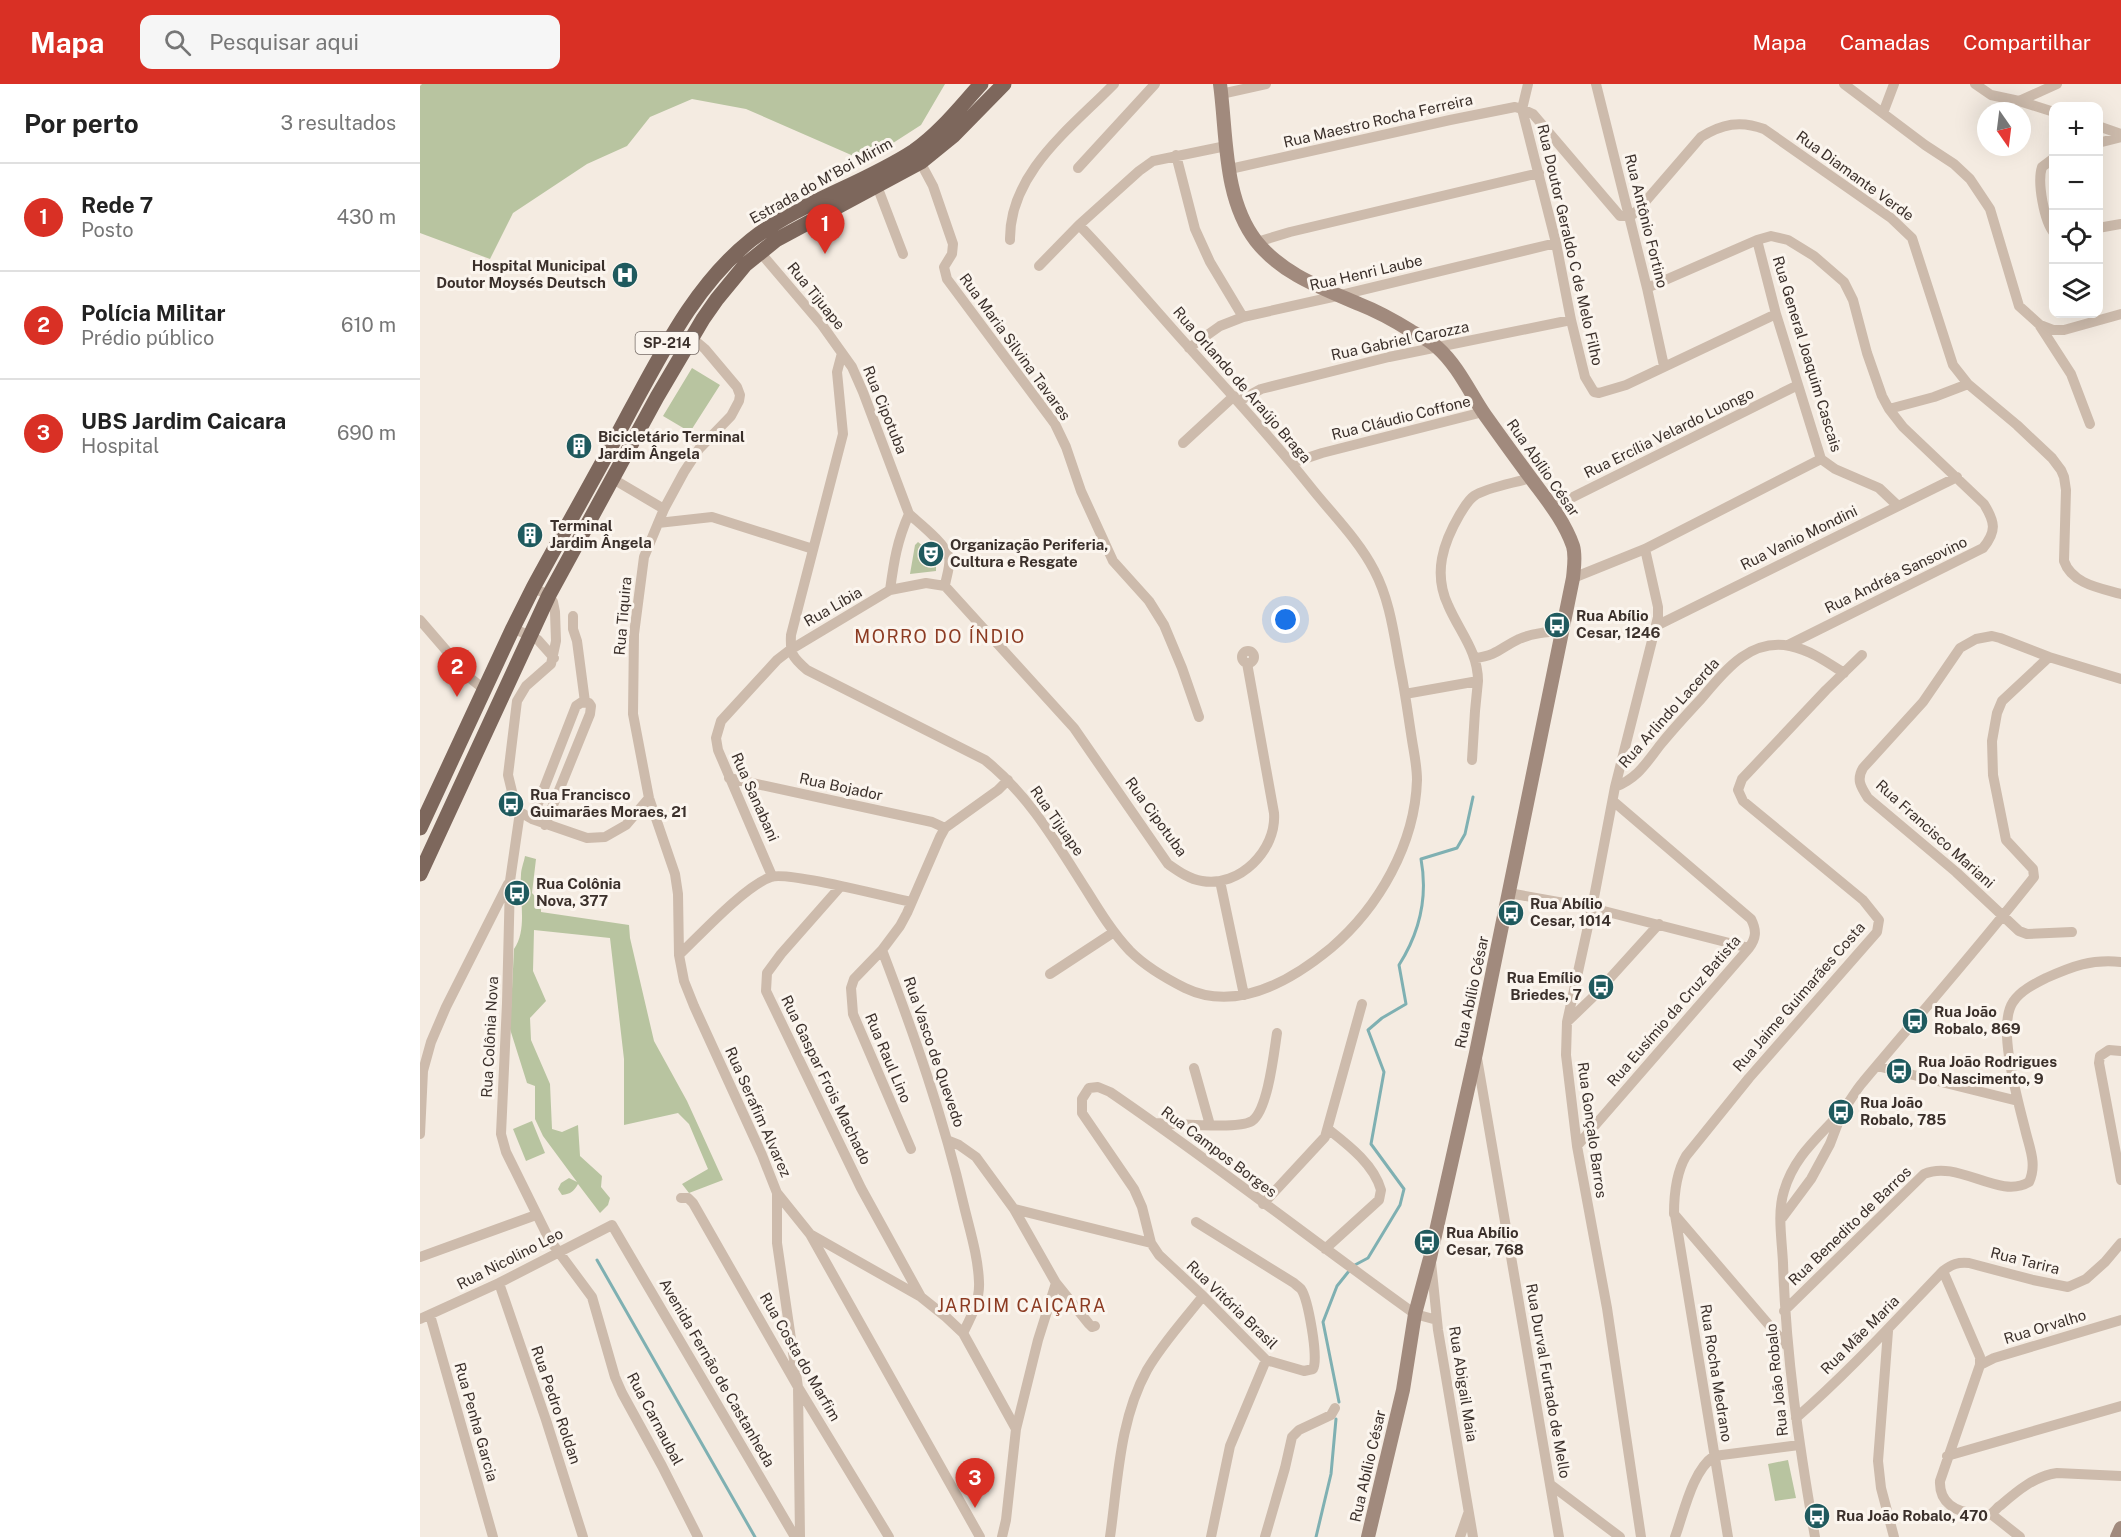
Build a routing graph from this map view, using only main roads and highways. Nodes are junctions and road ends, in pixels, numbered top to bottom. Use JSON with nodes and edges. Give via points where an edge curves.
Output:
{"nodes":[{"id":1,"x":981,"y":84,"type":"edge"},
{"id":2,"x":1004,"y":84,"type":"edge"},
{"id":3,"x":1221,"y":89,"type":"edge"},
{"id":4,"x":917,"y":157,"type":"junction"},
{"id":5,"x":676,"y":330,"type":"junction"},
{"id":6,"x":680,"y":358,"type":"junction"},
{"id":7,"x":615,"y":438,"type":"junction"},
{"id":8,"x":631,"y":444,"type":"junction"},
{"id":9,"x":420,"y":828,"type":"edge"},
{"id":10,"x":420,"y":874,"type":"edge"},
{"id":11,"x":2121,"y":1528,"type":"edge"},
{"id":12,"x":1368,"y":1537,"type":"edge"},
{"id":13,"x":2116,"y":1537,"type":"edge"}],
"edges":[{"from":1,"to":4,"type":"main road","name":"Estrada do M'Boi Mirim","number":"SP-214"},
{"from":2,"to":4,"type":"main road","name":"Estrada do M'Boi Mirim","number":"SP-214","via":[[953,136]]},
{"from":3,"to":12,"type":"main road","name":"Rua Abílio César","via":[[1230,169],[1242,216],[1257,242],[1274,260],[1438,348],[1553,507],[1573,546],[1575,562],[1476,1053]]},
{"from":4,"to":5,"type":"main road","name":"Estrada do M'Boi Mirim","number":"SP-214","via":[[782,220],[750,241],[714,276]]},
{"from":4,"to":6,"type":"main road","name":"Estrada do M'Boi Mirim","number":"SP-214","via":[[876,186],[759,251],[717,299]]},
{"from":5,"to":6,"type":"main road","via":[[686,339]]},
{"from":5,"to":7,"type":"main road","name":"Estrada do M'Boi Mirim","number":"SP-214"},
{"from":6,"to":8,"type":"main road","name":"Estrada do M'Boi Mirim","number":"SP-214"},
{"from":7,"to":8,"type":"main road","via":[[622,448]]},
{"from":7,"to":9,"type":"main road","name":"Estrada do M'Boi Mirim","number":"SP-214","via":[[533,588]]},
{"from":8,"to":10,"type":"main road","name":"Estrada do M'Boi Mirim","number":"SP-214","via":[[549,595]]},
{"from":11,"to":13,"type":"main road"}]}
